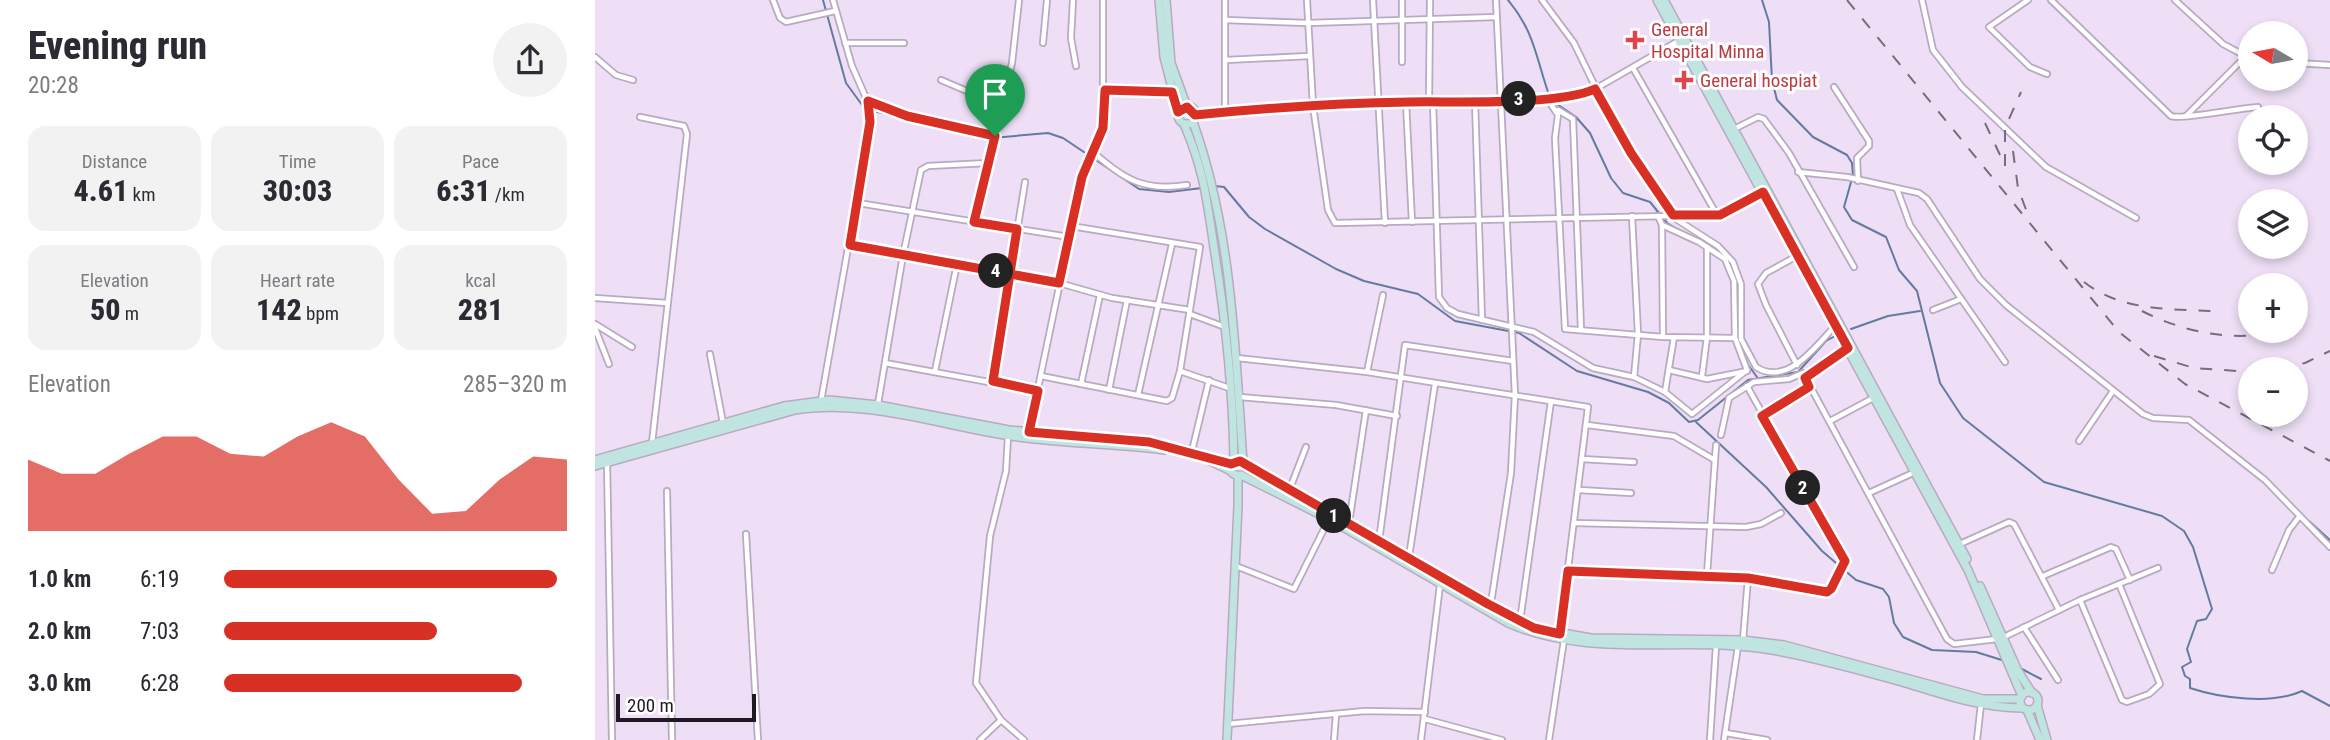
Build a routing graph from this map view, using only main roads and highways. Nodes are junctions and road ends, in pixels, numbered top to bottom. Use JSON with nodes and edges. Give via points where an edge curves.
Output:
{"nodes":[{"id":1,"x":1159,"y":0,"type":"edge"},
{"id":2,"x":1166,"y":0,"type":"edge"},
{"id":3,"x":1657,"y":0,"type":"edge"},
{"id":4,"x":1664,"y":0,"type":"edge"},
{"id":5,"x":1682,"y":39,"type":"junction"},
{"id":6,"x":1187,"y":107,"type":"junction"},
{"id":7,"x":1178,"y":112,"type":"junction"},
{"id":8,"x":1194,"y":118,"type":"junction"},
{"id":9,"x":1184,"y":124,"type":"junction"},
{"id":10,"x":1208,"y":177,"type":"junction"},
{"id":11,"x":1210,"y":189,"type":"junction"},
{"id":12,"x":1766,"y":191,"type":"junction"},
{"id":13,"x":1877,"y":396,"type":"junction"},
{"id":14,"x":607,"y":459,"type":"junction"},
{"id":15,"x":595,"y":460,"type":"edge"},
{"id":16,"x":595,"y":466,"type":"edge"},
{"id":17,"x":1238,"y":468,"type":"junction"},
{"id":18,"x":1562,"y":637,"type":"junction"},
{"id":19,"x":2001,"y":638,"type":"junction"},
{"id":20,"x":1740,"y":643,"type":"junction"},
{"id":21,"x":2013,"y":665,"type":"junction"},
{"id":22,"x":2032,"y":693,"type":"junction"},
{"id":23,"x":2023,"y":703,"type":"junction"},
{"id":24,"x":2037,"y":705,"type":"junction"},
{"id":25,"x":1227,"y":740,"type":"edge"},
{"id":26,"x":2040,"y":740,"type":"edge"},
{"id":27,"x":2047,"y":740,"type":"edge"}],
"edges":[{"from":1,"to":7,"type":"main road","via":[[1164,57]]},
{"from":2,"to":6,"type":"main road","via":[[1171,63]]},
{"from":3,"to":5,"type":"main road"},
{"from":4,"to":5,"type":"main road"},
{"from":5,"to":12,"type":"main road"},
{"from":5,"to":12,"type":"main road"},
{"from":6,"to":7,"type":"main road"},
{"from":6,"to":8,"type":"main road"},
{"from":7,"to":9,"type":"main road"},
{"from":8,"to":9,"type":"main road"},
{"from":8,"to":10,"type":"main road"},
{"from":9,"to":10,"type":"main road"},
{"from":10,"to":11,"type":"main road"},
{"from":11,"to":17,"type":"main road"},
{"from":11,"to":17,"type":"main road","via":[[1237,358]]},
{"from":12,"to":13,"type":"main road"},
{"from":12,"to":13,"type":"main road"},
{"from":13,"to":19,"type":"main road"},
{"from":13,"to":19,"type":"main road","via":[[1960,544]]},
{"from":14,"to":15,"type":"main road"},
{"from":14,"to":16,"type":"main road"},
{"from":14,"to":17,"type":"main road","via":[[818,407],[856,408],[1008,436],[1167,451]]},
{"from":14,"to":17,"type":"main road","via":[[784,406],[821,401],[878,405],[1029,432],[1149,442]]},
{"from":17,"to":18,"type":"main road","via":[[1349,524],[1491,606]]},
{"from":17,"to":18,"type":"main road","via":[[1508,623],[1537,636]]},
{"from":17,"to":25,"type":"main road"},
{"from":18,"to":20,"type":"main road"},
{"from":18,"to":20,"type":"main road","via":[[1619,645]]},
{"from":19,"to":21,"type":"main road"},
{"from":20,"to":23,"type":"main road","via":[[1825,654],[1983,699]]},
{"from":20,"to":23,"type":"main road","via":[[1981,704]]},
{"from":21,"to":22,"type":"main road"},
{"from":21,"to":23,"type":"main road"},
{"from":22,"to":23,"type":"main road"},
{"from":22,"to":24,"type":"main road"},
{"from":23,"to":24,"type":"main road"},
{"from":23,"to":26,"type":"main road"},
{"from":24,"to":27,"type":"main road"}]}
